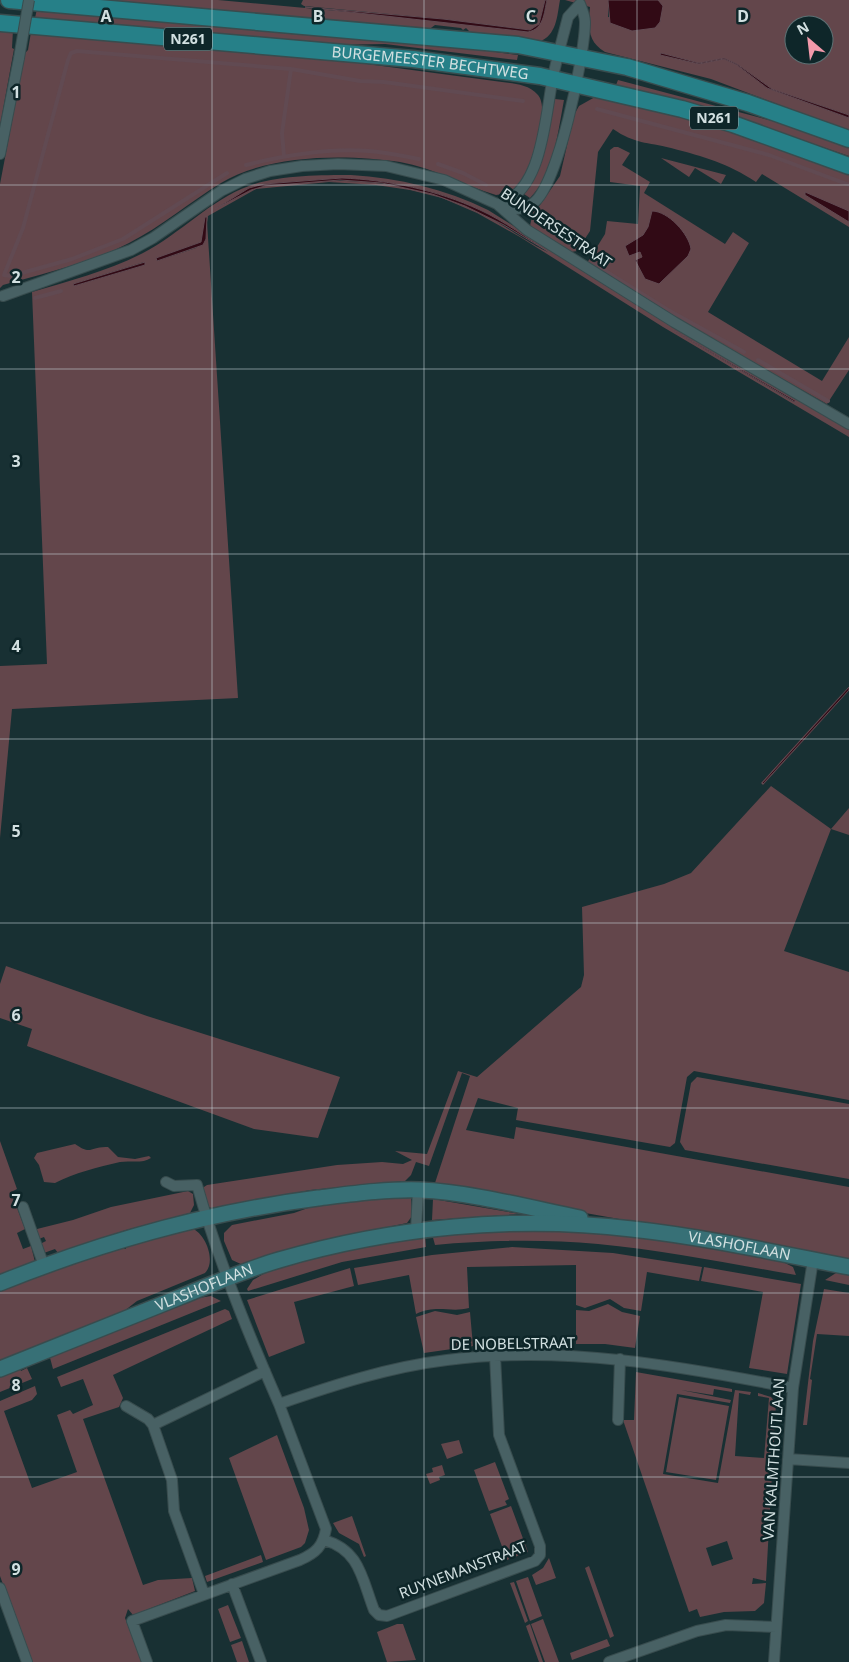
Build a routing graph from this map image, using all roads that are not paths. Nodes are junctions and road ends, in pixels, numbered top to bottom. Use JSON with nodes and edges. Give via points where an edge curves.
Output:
{"nodes":[{"id":1,"x":9,"y":0,"type":"edge"},
{"id":2,"x":29,"y":0,"type":"edge"},
{"id":3,"x":0,"y":23,"type":"edge"},
{"id":4,"x":559,"y":53,"type":"junction"},
{"id":5,"x":580,"y":57,"type":"junction"},
{"id":6,"x":553,"y":78,"type":"junction"},
{"id":7,"x":575,"y":83,"type":"junction"},
{"id":8,"x":849,"y":139,"type":"edge"},
{"id":9,"x":0,"y":154,"type":"edge"},
{"id":10,"x":849,"y":166,"type":"edge"},
{"id":11,"x":497,"y":204,"type":"junction"},
{"id":12,"x":3,"y":296,"type":"dead end"},
{"id":13,"x":849,"y":424,"type":"edge"},
{"id":14,"x":166,"y":1182,"type":"dead end"},
{"id":15,"x":418,"y":1190,"type":"junction"},
{"id":16,"x":23,"y":1208,"type":"dead end"},
{"id":17,"x":206,"y":1218,"type":"junction"},
{"id":18,"x":630,"y":1229,"type":"junction"},
{"id":19,"x":416,"y":1231,"type":"junction"},
{"id":20,"x":813,"y":1260,"type":"junction"},
{"id":21,"x":44,"y":1266,"type":"junction"},
{"id":22,"x":849,"y":1267,"type":"edge"},
{"id":23,"x":228,"y":1278,"type":"junction"},
{"id":24,"x":0,"y":1283,"type":"edge"},
{"id":25,"x":495,"y":1356,"type":"junction"},
{"id":26,"x":620,"y":1359,"type":"junction"},
{"id":27,"x":0,"y":1369,"type":"edge"},
{"id":28,"x":265,"y":1371,"type":"junction"},
{"id":29,"x":794,"y":1388,"type":"junction"},
{"id":30,"x":279,"y":1404,"type":"junction"},
{"id":31,"x":126,"y":1406,"type":"dead end"},
{"id":32,"x":618,"y":1420,"type":"dead end"},
{"id":33,"x":153,"y":1425,"type":"junction"},
{"id":34,"x":788,"y":1459,"type":"junction"},
{"id":35,"x":849,"y":1463,"type":"edge"},
{"id":36,"x":324,"y":1540,"type":"junction"},
{"id":37,"x":232,"y":1584,"type":"junction"},
{"id":38,"x":0,"y":1588,"type":"edge"},
{"id":39,"x":204,"y":1594,"type":"junction"},
{"id":40,"x":776,"y":1627,"type":"junction"},
{"id":41,"x":27,"y":1662,"type":"edge"},
{"id":42,"x":147,"y":1662,"type":"edge"},
{"id":43,"x":260,"y":1662,"type":"edge"},
{"id":44,"x":609,"y":1662,"type":"edge"},
{"id":45,"x":774,"y":1662,"type":"edge"}],
"edges":[{"from":1,"to":4,"type":"main road","name":"BURGEMEESTER BECHTWEG","number":"N261","via":[[371,34],[457,38]]},
{"from":2,"to":9,"type":"street","bridge":true},
{"from":3,"to":6,"type":"main road","name":"BURGEMEESTER BECHTWEG","number":"N261","via":[[413,59]]},
{"from":4,"to":5,"type":"main road","name":"BURGEMEESTER BECHTWEG","number":"N261"},
{"from":4,"to":5,"type":"street","via":[[568,17],[580,4],[585,21]]},
{"from":4,"to":6,"type":"street"},
{"from":5,"to":7,"type":"street"},
{"from":5,"to":8,"type":"main road","name":"BURGEMEESTER BECHTWEG","number":"N261","via":[[627,67],[748,103]]},
{"from":6,"to":7,"type":"main road","name":"BURGEMEESTER BECHTWEG","number":"N261"},
{"from":6,"to":11,"type":"street","via":[[537,160],[526,184],[515,196]]},
{"from":7,"to":10,"type":"main road","name":"BURGEMEESTER BECHTWEG","number":"N261","via":[[682,108]]},
{"from":7,"to":11,"type":"street","via":[[552,175],[541,194],[533,204],[523,208]]},
{"from":11,"to":12,"type":"street","name":"BUNDERSESTRAAT","via":[[444,180],[386,166],[338,164],[270,172],[233,184],[131,250]]},
{"from":11,"to":13,"type":"street","name":"BUNDERSESTRAAT","via":[[535,236]]},
{"from":14,"to":17,"type":"street","via":[[174,1186],[198,1185]]},
{"from":15,"to":17,"type":"street","name":"VLASHOFLAAN","via":[[295,1201]]},
{"from":15,"to":18,"type":"street","name":"VLASHOFLAAN","via":[[503,1202]]},
{"from":15,"to":19,"type":"street"},
{"from":16,"to":21,"type":"street"},
{"from":17,"to":21,"type":"street","name":"VLASHOFLAAN","via":[[124,1238]]},
{"from":17,"to":23,"type":"street"},
{"from":18,"to":19,"type":"street","name":"VLASHOFLAAN","via":[[528,1224]]},
{"from":18,"to":20,"type":"street","name":"VLASHOFLAAN","via":[[706,1239]]},
{"from":19,"to":23,"type":"street","name":"VLASHOFLAAN","via":[[338,1244],[277,1260]]},
{"from":20,"to":22,"type":"street","name":"VLASHOFLAAN"},
{"from":20,"to":29,"type":"street","name":"VAN KALMTHOUTLAAN"},
{"from":21,"to":24,"type":"street","name":"VLASHOFLAAN"},
{"from":23,"to":27,"type":"street","name":"VLASHOFLAAN"},
{"from":23,"to":28,"type":"street"},
{"from":25,"to":26,"type":"street","name":"DE NOBELSTRAAT"},
{"from":25,"to":30,"type":"street","name":"DE NOBELSTRAAT","via":[[398,1369],[348,1381]]},
{"from":25,"to":36,"type":"street","name":"RUYNEMANSTRAAT","via":[[499,1435],[540,1546],[540,1555],[535,1561],[387,1616],[374,1610],[355,1561],[347,1550]]},
{"from":26,"to":29,"type":"street","name":"DE NOBELSTRAAT","via":[[672,1365]]},
{"from":26,"to":32,"type":"street"},
{"from":28,"to":30,"type":"street"},
{"from":28,"to":33,"type":"street"},
{"from":29,"to":34,"type":"street","name":"VAN KALMTHOUTLAAN"},
{"from":30,"to":36,"type":"street","via":[[326,1529]]},
{"from":31,"to":33,"type":"street","via":[[148,1418]]},
{"from":33,"to":39,"type":"street","via":[[172,1480],[174,1511]]},
{"from":34,"to":35,"type":"street"},
{"from":34,"to":40,"type":"street","name":"VAN KALMTHOUTLAAN"},
{"from":36,"to":37,"type":"street","via":[[318,1550],[307,1557]]},
{"from":37,"to":39,"type":"street"},
{"from":37,"to":43,"type":"street"},
{"from":38,"to":41,"type":"street"},
{"from":39,"to":42,"type":"street","via":[[132,1621]]},
{"from":40,"to":44,"type":"street","via":[[726,1625],[696,1631]]},
{"from":40,"to":45,"type":"street","name":"VAN KALMTHOUTLAAN"}]}
